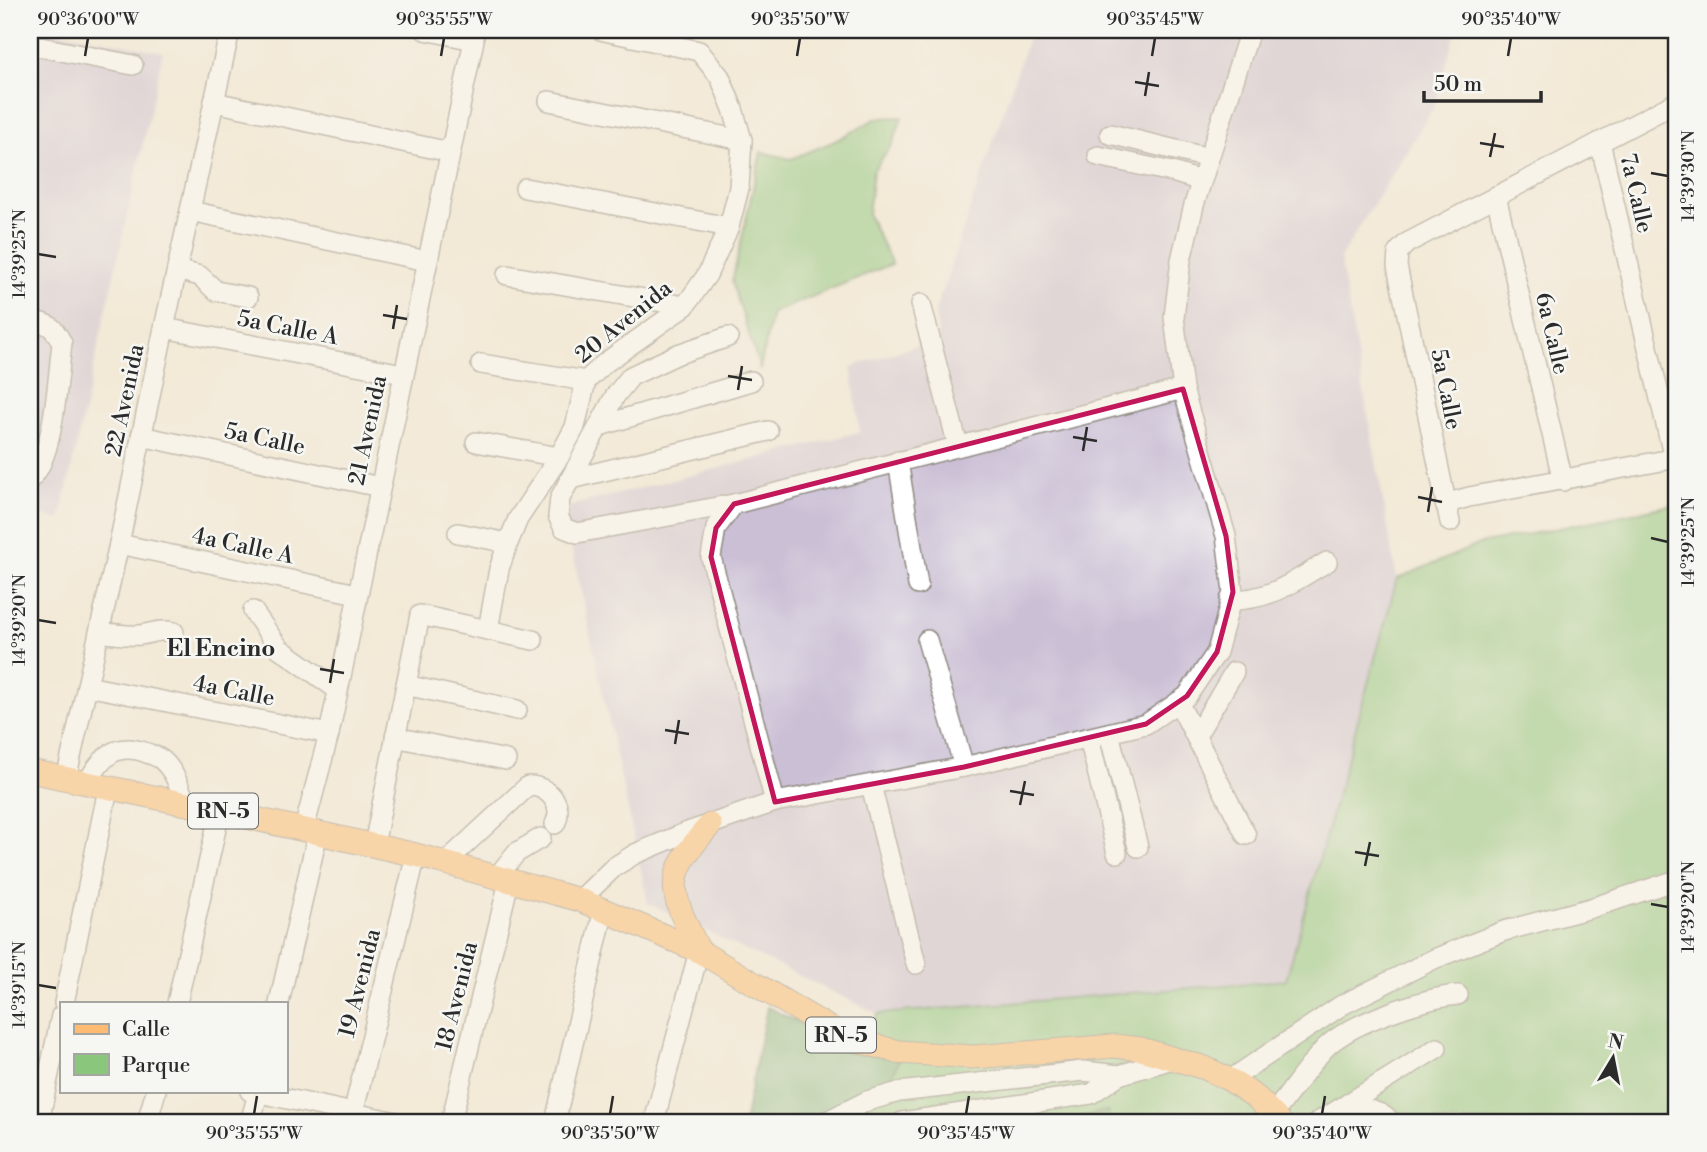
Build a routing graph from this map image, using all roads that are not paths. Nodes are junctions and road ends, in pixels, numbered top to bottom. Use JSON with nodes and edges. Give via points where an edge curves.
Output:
{"nodes":[{"id":1,"x":230,"y":30,"type":"edge"},
{"id":2,"x":425,"y":30,"type":"edge"},
{"id":3,"x":600,"y":30,"type":"edge"},
{"id":4,"x":1250,"y":30,"type":"edge"},
{"id":5,"x":30,"y":45,"type":"edge"},
{"id":6,"x":133,"y":65,"type":"dead end"},
{"id":7,"x":549,"y":101,"type":"dead end"},
{"id":8,"x":215,"y":102,"type":"junction"},
{"id":9,"x":1677,"y":102,"type":"edge"},
{"id":10,"x":1110,"y":134,"type":"dead end"},
{"id":11,"x":742,"y":140,"type":"junction"},
{"id":12,"x":1600,"y":142,"type":"junction"},
{"id":13,"x":450,"y":152,"type":"junction"},
{"id":14,"x":1098,"y":156,"type":"dead end"},
{"id":15,"x":1209,"y":158,"type":"junction"},
{"id":16,"x":1201,"y":181,"type":"junction"},
{"id":17,"x":525,"y":188,"type":"dead end"},
{"id":18,"x":1496,"y":196,"type":"junction"},
{"id":19,"x":190,"y":211,"type":"junction"},
{"id":20,"x":729,"y":227,"type":"junction"},
{"id":21,"x":427,"y":261,"type":"junction"},
{"id":22,"x":177,"y":270,"type":"junction"},
{"id":23,"x":507,"y":275,"type":"dead end"},
{"id":24,"x":248,"y":297,"type":"dead end"},
{"id":25,"x":921,"y":304,"type":"dead end"},
{"id":26,"x":685,"y":306,"type":"junction"},
{"id":27,"x":30,"y":320,"type":"edge"},
{"id":28,"x":163,"y":328,"type":"junction"},
{"id":29,"x":727,"y":337,"type":"dead end"},
{"id":30,"x":481,"y":364,"type":"dead end"},
{"id":31,"x":403,"y":374,"type":"junction"},
{"id":32,"x":751,"y":381,"type":"dead end"},
{"id":33,"x":586,"y":382,"type":"junction"},
{"id":34,"x":1183,"y":389,"type":"junction"},
{"id":35,"x":600,"y":426,"type":"junction"},
{"id":36,"x":768,"y":431,"type":"dead end"},
{"id":37,"x":141,"y":436,"type":"junction"},
{"id":38,"x":476,"y":442,"type":"dead end"},
{"id":39,"x":958,"y":446,"type":"junction"},
{"id":40,"x":559,"y":457,"type":"junction"},
{"id":41,"x":1676,"y":459,"type":"edge"},
{"id":42,"x":898,"y":461,"type":"junction"},
{"id":43,"x":30,"y":479,"type":"edge"},
{"id":44,"x":571,"y":479,"type":"junction"},
{"id":45,"x":1563,"y":481,"type":"junction"},
{"id":46,"x":380,"y":487,"type":"junction"},
{"id":47,"x":734,"y":504,"type":"junction"},
{"id":48,"x":458,"y":533,"type":"dead end"},
{"id":49,"x":508,"y":543,"type":"junction"},
{"id":50,"x":119,"y":544,"type":"junction"},
{"id":51,"x":1327,"y":562,"type":"dead end"},
{"id":52,"x":918,"y":584,"type":"dead end"},
{"id":53,"x":357,"y":594,"type":"junction"},
{"id":54,"x":1230,"y":600,"type":"junction"},
{"id":55,"x":253,"y":611,"type":"dead end"},
{"id":56,"x":488,"y":630,"type":"junction"},
{"id":57,"x":99,"y":632,"type":"junction"},
{"id":58,"x":174,"y":632,"type":"dead end"},
{"id":59,"x":533,"y":640,"type":"dead end"},
{"id":60,"x":927,"y":640,"type":"dead end"},
{"id":61,"x":1234,"y":672,"type":"dead end"},
{"id":62,"x":406,"y":685,"type":"junction"},
{"id":63,"x":87,"y":686,"type":"junction"},
{"id":64,"x":338,"y":690,"type":"junction"},
{"id":65,"x":1178,"y":702,"type":"junction"},
{"id":66,"x":517,"y":710,"type":"dead end"},
{"id":67,"x":1109,"y":733,"type":"junction"},
{"id":68,"x":329,"y":734,"type":"junction"},
{"id":69,"x":1195,"y":736,"type":"junction"},
{"id":70,"x":395,"y":737,"type":"junction"},
{"id":71,"x":1089,"y":738,"type":"junction"},
{"id":72,"x":506,"y":760,"type":"dead end"},
{"id":73,"x":964,"y":767,"type":"junction"},
{"id":74,"x":30,"y":771,"type":"edge"},
{"id":75,"x":87,"y":784,"type":"junction"},
{"id":76,"x":871,"y":785,"type":"junction"},
{"id":77,"x":775,"y":802,"type":"junction"},
{"id":78,"x":186,"y":804,"type":"junction"},
{"id":79,"x":220,"y":811,"type":"junction"},
{"id":80,"x":710,"y":825,"type":"junction"},
{"id":81,"x":311,"y":831,"type":"junction"},
{"id":82,"x":1246,"y":835,"type":"dead end"},
{"id":83,"x":374,"y":845,"type":"junction"},
{"id":84,"x":1139,"y":847,"type":"dead end"},
{"id":85,"x":1117,"y":853,"type":"dead end"},
{"id":86,"x":416,"y":855,"type":"junction"},
{"id":87,"x":445,"y":863,"type":"junction"},
{"id":88,"x":503,"y":879,"type":"junction"},
{"id":89,"x":1677,"y":880,"type":"edge"},
{"id":90,"x":580,"y":901,"type":"junction"},
{"id":91,"x":604,"y":909,"type":"junction"},
{"id":92,"x":699,"y":951,"type":"junction"},
{"id":93,"x":916,"y":964,"type":"dead end"},
{"id":94,"x":1458,"y":995,"type":"dead end"},
{"id":95,"x":64,"y":1002,"type":"edge"},
{"id":96,"x":177,"y":1002,"type":"edge"},
{"id":97,"x":279,"y":1002,"type":"edge"},
{"id":98,"x":60,"y":1021,"type":"edge"},
{"id":99,"x":1437,"y":1048,"type":"dead end"},
{"id":100,"x":1177,"y":1058,"type":"junction"},
{"id":101,"x":1119,"y":1075,"type":"junction"},
{"id":102,"x":1230,"y":1080,"type":"junction"},
{"id":103,"x":156,"y":1092,"type":"edge"},
{"id":104,"x":256,"y":1092,"type":"edge"},
{"id":105,"x":260,"y":1092,"type":"edge"},
{"id":106,"x":1349,"y":1103,"type":"junction"},
{"id":107,"x":352,"y":1117,"type":"edge"},
{"id":108,"x":1277,"y":1118,"type":"edge"},
{"id":109,"x":39,"y":1122,"type":"edge"},
{"id":110,"x":147,"y":1122,"type":"edge"},
{"id":111,"x":250,"y":1122,"type":"edge"},
{"id":112,"x":396,"y":1122,"type":"edge"},
{"id":113,"x":451,"y":1122,"type":"edge"},
{"id":114,"x":555,"y":1122,"type":"edge"},
{"id":115,"x":654,"y":1122,"type":"edge"},
{"id":116,"x":825,"y":1122,"type":"edge"},
{"id":117,"x":902,"y":1122,"type":"edge"},
{"id":118,"x":1318,"y":1122,"type":"edge"},
{"id":119,"x":1392,"y":1122,"type":"edge"}],
"edges":[{"from":1,"to":8,"type":"street","name":"22 Avenida"},
{"from":2,"to":13,"type":"street","name":"21 Avenida","via":[[474,40]]},
{"from":3,"to":11,"type":"street","name":"20 Avenida","via":[[699,51],[720,77]]},
{"from":4,"to":15,"type":"street"},
{"from":5,"to":6,"type":"street"},
{"from":7,"to":11,"type":"street"},
{"from":8,"to":13,"type":"street"},
{"from":8,"to":19,"type":"street","name":"22 Avenida"},
{"from":9,"to":12,"type":"street"},
{"from":10,"to":15,"type":"street"},
{"from":11,"to":20,"type":"street","name":"20 Avenida","via":[[739,188]]},
{"from":12,"to":18,"type":"street"},
{"from":12,"to":41,"type":"street","name":"7a Calle"},
{"from":13,"to":21,"type":"street","name":"21 Avenida"},
{"from":14,"to":16,"type":"street"},
{"from":15,"to":16,"type":"street"},
{"from":16,"to":34,"type":"street","via":[[1181,261],[1174,317]]},
{"from":17,"to":20,"type":"street"},
{"from":18,"to":45,"type":"street","name":"6a Calle"},
{"from":18,"to":45,"type":"street","name":"5a Calle","via":[[1398,252],[1447,513],[1469,497]]},
{"from":19,"to":21,"type":"street"},
{"from":19,"to":22,"type":"street","name":"22 Avenida"},
{"from":20,"to":26,"type":"street","name":"20 Avenida","via":[[707,275]]},
{"from":21,"to":31,"type":"street","name":"21 Avenida"},
{"from":22,"to":24,"type":"street","via":[[200,276],[216,291]]},
{"from":22,"to":28,"type":"street","name":"22 Avenida"},
{"from":23,"to":26,"type":"street"},
{"from":25,"to":39,"type":"street"},
{"from":26,"to":33,"type":"street","name":"20 Avenida","via":[[605,363]]},
{"from":27,"to":43,"type":"street","via":[[48,324],[62,343],[51,430],[38,471]]},
{"from":28,"to":31,"type":"street","name":"5a Calle A"},
{"from":28,"to":37,"type":"street","name":"22 Avenida"},
{"from":29,"to":35,"type":"street","via":[[631,376]]},
{"from":30,"to":33,"type":"street"},
{"from":31,"to":46,"type":"street","name":"21 Avenida"},
{"from":32,"to":35,"type":"street"},
{"from":33,"to":40,"type":"street","name":"20 Avenida","via":[[575,427]]},
{"from":34,"to":39,"type":"street"},
{"from":34,"to":54,"type":"street","via":[[1226,536]]},
{"from":35,"to":44,"type":"street"},
{"from":36,"to":44,"type":"street"},
{"from":37,"to":46,"type":"street","name":"5a Calle"},
{"from":37,"to":50,"type":"street","name":"22 Avenida"},
{"from":38,"to":40,"type":"street"},
{"from":39,"to":42,"type":"street"},
{"from":40,"to":49,"type":"street","name":"20 Avenida","via":[[518,519]]},
{"from":41,"to":45,"type":"street"},
{"from":42,"to":47,"type":"street"},
{"from":42,"to":52,"type":"street"},
{"from":44,"to":47,"type":"street","via":[[560,498],[558,516],[564,528],[577,533]]},
{"from":46,"to":53,"type":"street","name":"21 Avenida"},
{"from":47,"to":77,"type":"street","via":[[716,528],[711,557]]},
{"from":48,"to":49,"type":"street"},
{"from":49,"to":56,"type":"street","name":"20 Avenida"},
{"from":50,"to":53,"type":"street","name":"4a Calle A"},
{"from":50,"to":57,"type":"street","name":"22 Avenida"},
{"from":51,"to":54,"type":"street","via":[[1261,598]]},
{"from":53,"to":64,"type":"street","name":"21 Avenida"},
{"from":54,"to":65,"type":"street","via":[[1217,652]]},
{"from":55,"to":64,"type":"street","via":[[279,648]]},
{"from":56,"to":59,"type":"street"},
{"from":56,"to":62,"type":"street","via":[[420,615]]},
{"from":57,"to":58,"type":"street"},
{"from":57,"to":63,"type":"street","name":"22 Avenida"},
{"from":60,"to":73,"type":"street"},
{"from":61,"to":69,"type":"street"},
{"from":62,"to":66,"type":"street"},
{"from":62,"to":70,"type":"street"},
{"from":63,"to":68,"type":"street","name":"4a Calle"},
{"from":63,"to":75,"type":"street","name":"22 Avenida"},
{"from":64,"to":68,"type":"street","name":"21 Avenida"},
{"from":65,"to":67,"type":"street","via":[[1146,724]]},
{"from":65,"to":69,"type":"street"},
{"from":67,"to":71,"type":"street"},
{"from":67,"to":84,"type":"street"},
{"from":68,"to":81,"type":"street","name":"21 Avenida"},
{"from":69,"to":82,"type":"street"},
{"from":70,"to":72,"type":"street"},
{"from":70,"to":83,"type":"street"},
{"from":71,"to":73,"type":"street"},
{"from":71,"to":85,"type":"street"},
{"from":73,"to":76,"type":"street"},
{"from":74,"to":75,"type":"main road","number":"RN-5"},
{"from":75,"to":78,"type":"main road","number":"RN-5"},
{"from":75,"to":78,"type":"street","via":[[110,754],[134,748],[161,758],[176,777]]},
{"from":75,"to":95,"type":"street","name":"22 Avenida"},
{"from":76,"to":77,"type":"street"},
{"from":76,"to":93,"type":"street"},
{"from":77,"to":80,"type":"street"},
{"from":78,"to":79,"type":"main road","number":"RN-5"},
{"from":79,"to":81,"type":"main road","number":"RN-5"},
{"from":79,"to":96,"type":"street"},
{"from":80,"to":90,"type":"street","via":[[635,854],[614,867]]},
{"from":80,"to":92,"type":"main road","via":[[681,861],[674,884],[675,900]]},
{"from":81,"to":83,"type":"main road","number":"RN-5"},
{"from":81,"to":97,"type":"street"},
{"from":83,"to":86,"type":"main road","number":"RN-5"},
{"from":86,"to":87,"type":"main road","number":"RN-5"},
{"from":86,"to":107,"type":"street","name":"19 Avenida"},
{"from":87,"to":88,"type":"main road","number":"RN-5"},
{"from":87,"to":88,"type":"street","via":[[527,786],[540,787],[554,797],[558,817],[548,831],[516,853]]},
{"from":88,"to":90,"type":"main road","number":"RN-5"},
{"from":88,"to":113,"type":"street","name":"18 Avenida"},
{"from":89,"to":102,"type":"street","via":[[1503,931],[1434,959],[1342,1005]]},
{"from":90,"to":91,"type":"main road","number":"RN-5"},
{"from":91,"to":92,"type":"main road","number":"RN-5"},
{"from":91,"to":114,"type":"street"},
{"from":92,"to":100,"type":"main road","number":"RN-5","via":[[845,1038],[899,1052],[973,1057],[1115,1046]]},
{"from":92,"to":115,"type":"street"},
{"from":94,"to":108,"type":"street","via":[[1416,1003],[1344,1034],[1327,1046]]},
{"from":98,"to":109,"type":"street"},
{"from":99,"to":106,"type":"street"},
{"from":100,"to":101,"type":"street"},
{"from":100,"to":102,"type":"main road","number":"RN-5"},
{"from":101,"to":116,"type":"street","via":[[1083,1071],[899,1092],[867,1101]]},
{"from":101,"to":117,"type":"street","via":[[1091,1094]]},
{"from":102,"to":108,"type":"main road","number":"RN-5"},
{"from":103,"to":110,"type":"street"},
{"from":104,"to":111,"type":"street"},
{"from":105,"to":107,"type":"street"},
{"from":106,"to":118,"type":"street"},
{"from":106,"to":119,"type":"street"},
{"from":107,"to":112,"type":"street"}]}
